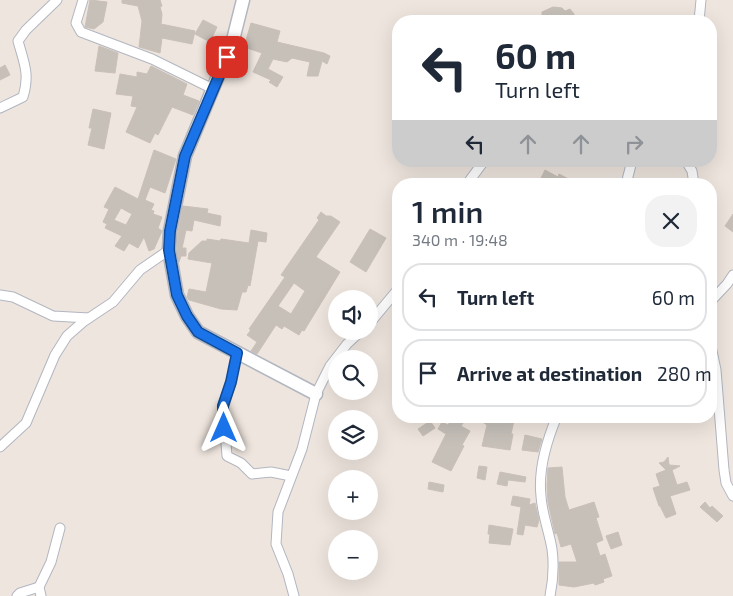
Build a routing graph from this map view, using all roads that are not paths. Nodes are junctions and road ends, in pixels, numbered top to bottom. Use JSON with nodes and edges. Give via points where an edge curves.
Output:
{"nodes":[{"id":1,"x":57,"y":0,"type":"edge"},
{"id":2,"x":83,"y":0,"type":"edge"},
{"id":3,"x":243,"y":0,"type":"edge"},
{"id":4,"x":701,"y":0,"type":"edge"},
{"id":5,"x":700,"y":15,"type":"edge"},
{"id":6,"x":213,"y":89,"type":"junction"},
{"id":7,"x":0,"y":108,"type":"edge"},
{"id":8,"x":480,"y":167,"type":"edge"},
{"id":9,"x":471,"y":178,"type":"edge"},
{"id":10,"x":169,"y":250,"type":"junction"},
{"id":11,"x":733,"y":275,"type":"edge"},
{"id":12,"x":0,"y":295,"type":"edge"},
{"id":13,"x":717,"y":295,"type":"edge"},
{"id":14,"x":392,"y":296,"type":"edge"},
{"id":15,"x":378,"y":313,"type":"edge"},
{"id":16,"x":89,"y":318,"type":"junction"},
{"id":17,"x":351,"y":340,"type":"edge"},
{"id":18,"x":237,"y":353,"type":"junction"},
{"id":19,"x":717,"y":382,"type":"edge"},
{"id":20,"x":316,"y":394,"type":"junction"},
{"id":21,"x":554,"y":423,"type":"edge"},
{"id":22,"x":0,"y":447,"type":"edge"},
{"id":23,"x":291,"y":476,"type":"junction"},
{"id":24,"x":733,"y":496,"type":"edge"},
{"id":25,"x":60,"y":528,"type":"dead end"},
{"id":26,"x":40,"y":592,"type":"edge"},
{"id":27,"x":17,"y":596,"type":"edge"},
{"id":28,"x":294,"y":596,"type":"edge"},
{"id":29,"x":550,"y":596,"type":"edge"}],
"edges":[{"from":1,"to":7,"type":"street","via":[[19,38],[27,84],[23,97]]},
{"from":2,"to":6,"type":"street","via":[[76,24],[81,32],[152,59]]},
{"from":3,"to":6,"type":"street","via":[[233,40]]},
{"from":4,"to":5,"type":"street"},
{"from":6,"to":10,"type":"street","via":[[185,156]]},
{"from":8,"to":9,"type":"street"},
{"from":10,"to":16,"type":"street","via":[[140,270],[113,302]]},
{"from":10,"to":18,"type":"street","via":[[177,295],[187,316],[198,332]]},
{"from":11,"to":13,"type":"street"},
{"from":12,"to":16,"type":"street","via":[[13,297],[53,316]]},
{"from":14,"to":15,"type":"street"},
{"from":16,"to":22,"type":"street","via":[[67,336],[55,355],[26,423]]},
{"from":17,"to":20,"type":"street","via":[[330,366]]},
{"from":18,"to":20,"type":"street"},
{"from":18,"to":23,"type":"street","via":[[223,406],[227,456],[241,462],[252,474],[271,472]]},
{"from":19,"to":24,"type":"street","via":[[724,470]]},
{"from":20,"to":23,"type":"street"},
{"from":21,"to":29,"type":"street","via":[[548,439],[541,484],[552,551]]},
{"from":23,"to":28,"type":"street","via":[[278,512],[276,544]]},
{"from":25,"to":26,"type":"street"},
{"from":26,"to":27,"type":"street"}]}
